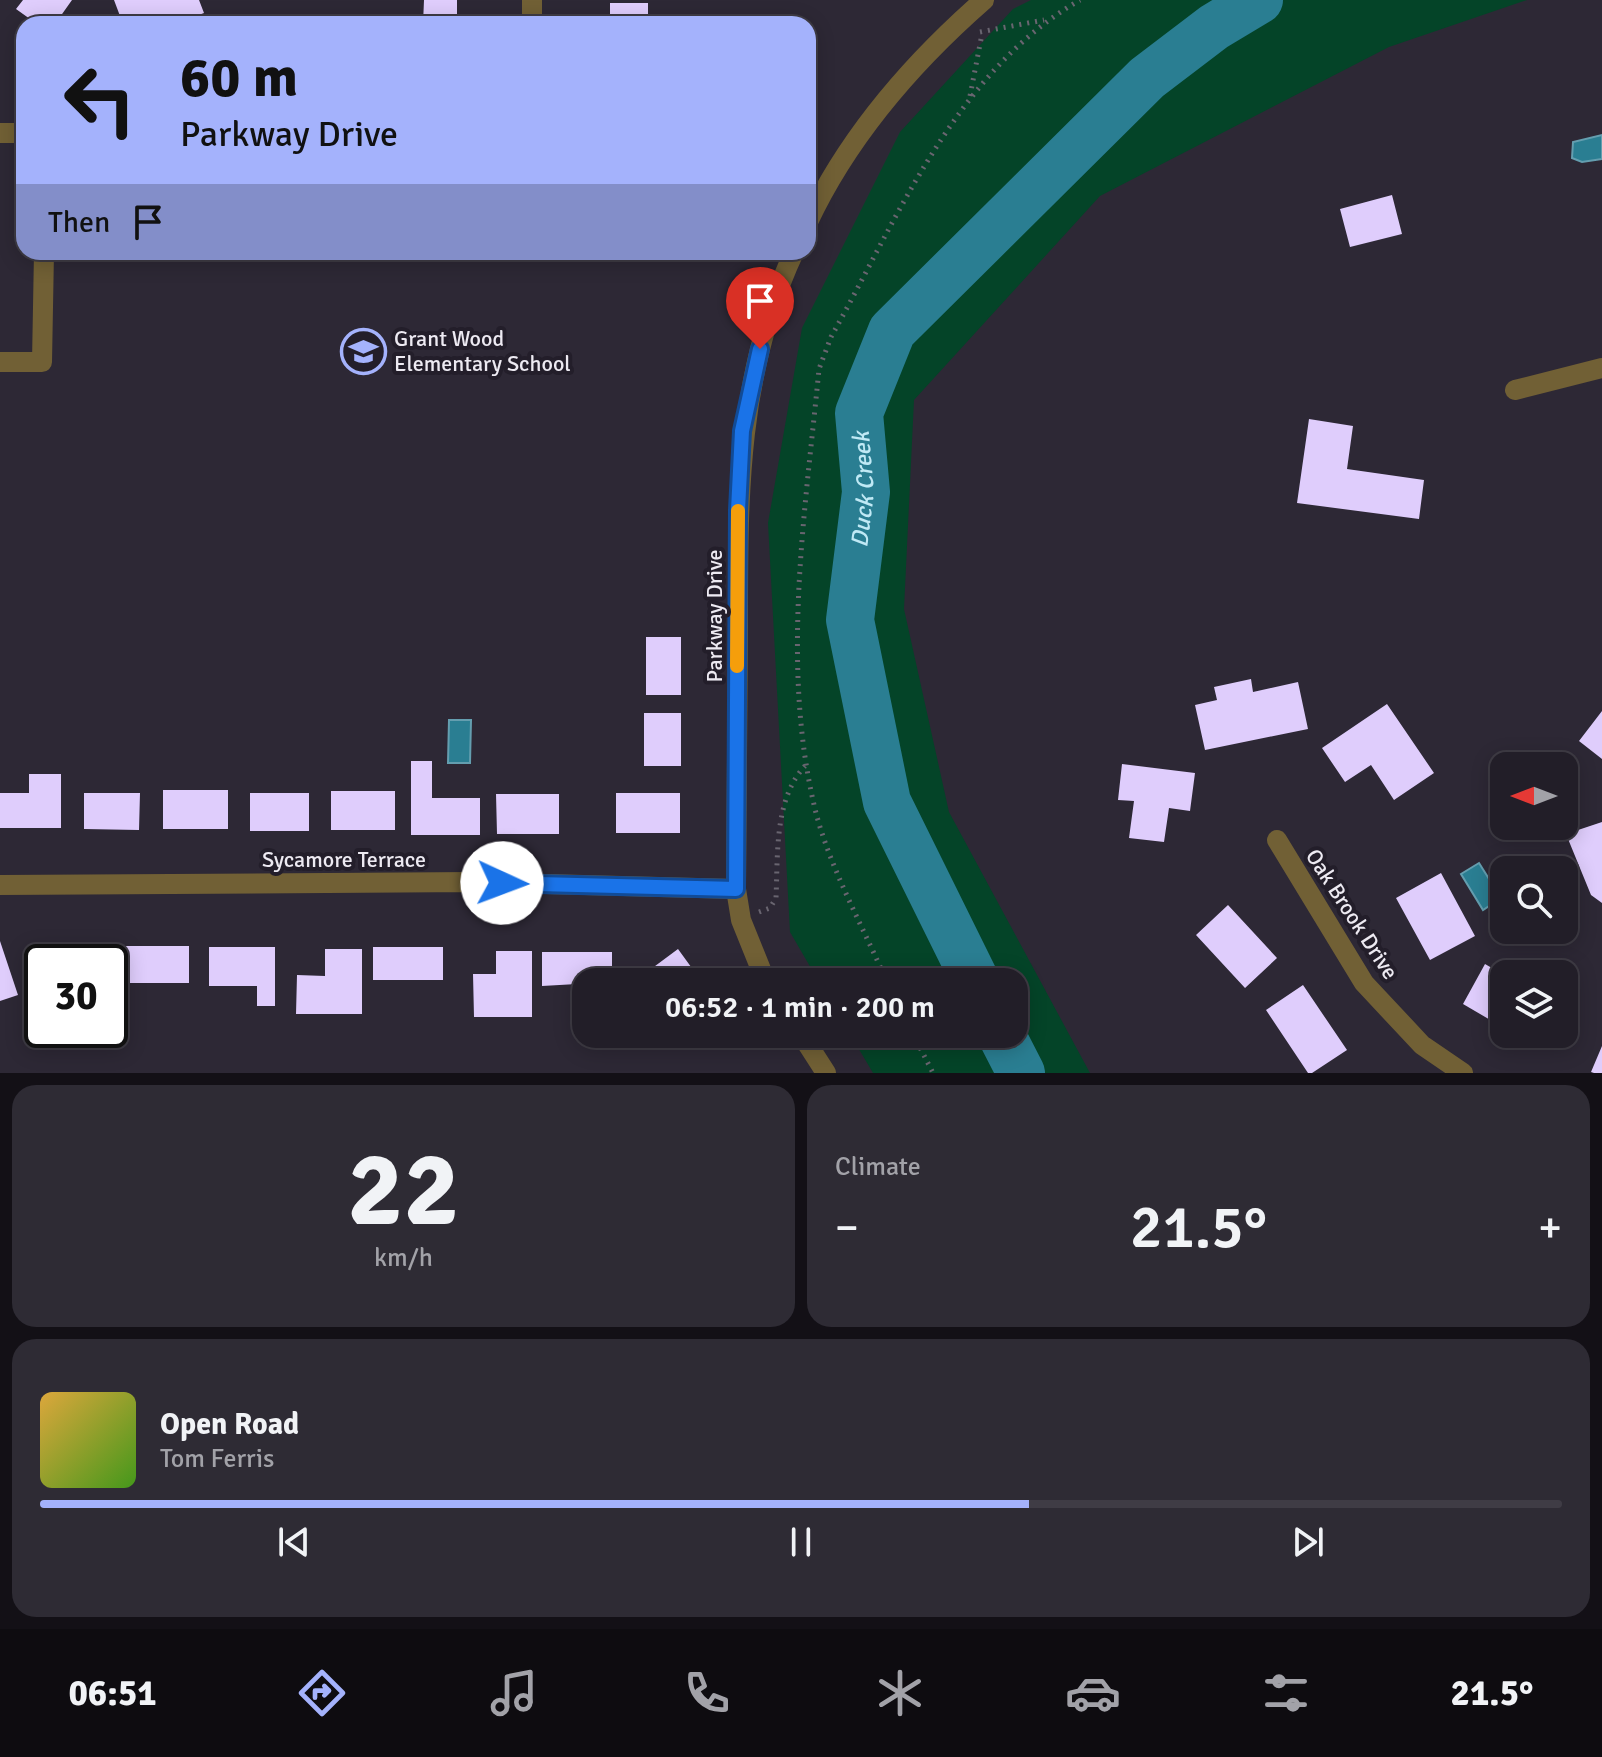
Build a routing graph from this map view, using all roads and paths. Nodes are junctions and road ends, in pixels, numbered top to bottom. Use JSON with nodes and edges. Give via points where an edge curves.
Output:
{"nodes":[{"id":1,"x":984,"y":0,"type":"edge"},
{"id":2,"x":1080,"y":0,"type":"edge"},
{"id":3,"x":966,"y":16,"type":"junction"},
{"id":4,"x":1045,"y":20,"type":"junction"},
{"id":5,"x":982,"y":34,"type":"junction"},
{"id":6,"x":970,"y":98,"type":"junction"},
{"id":7,"x":816,"y":208,"type":"edge"},
{"id":8,"x":44,"y":260,"type":"edge"},
{"id":9,"x":791,"y":260,"type":"edge"},
{"id":10,"x":0,"y":362,"type":"edge"},
{"id":11,"x":1602,"y":368,"type":"edge"},
{"id":12,"x":1515,"y":390,"type":"dead end"},
{"id":13,"x":805,"y":765,"type":"junction"},
{"id":14,"x":1277,"y":840,"type":"dead end"},
{"id":15,"x":0,"y":885,"type":"edge"},
{"id":16,"x":736,"y":889,"type":"junction"},
{"id":17,"x":741,"y":920,"type":"junction"},
{"id":18,"x":760,"y":968,"type":"edge"},
{"id":19,"x":881,"y":968,"type":"edge"},
{"id":20,"x":810,"y":1048,"type":"edge"},
{"id":21,"x":920,"y":1048,"type":"edge"},
{"id":22,"x":826,"y":1073,"type":"edge"},
{"id":23,"x":933,"y":1073,"type":"edge"},
{"id":24,"x":1463,"y":1073,"type":"edge"}],
"edges":[{"from":1,"to":3,"type":"street"},
{"from":2,"to":4,"type":"path"},
{"from":3,"to":5,"type":"path"},
{"from":3,"to":7,"type":"street","via":[[935,43],[866,123]]},
{"from":4,"to":5,"type":"path"},
{"from":4,"to":6,"type":"path"},
{"from":5,"to":6,"type":"path"},
{"from":6,"to":13,"type":"path","via":[[831,337],[819,369],[796,619]]},
{"from":8,"to":10,"type":"street","via":[[42,362]]},
{"from":9,"to":16,"type":"street","name":"Parkway Drive","via":[[766,326],[742,431]]},
{"from":11,"to":12,"type":"street"},
{"from":13,"to":17,"type":"path","via":[[792,779],[782,815],[776,898],[770,908]]},
{"from":13,"to":19,"type":"path","via":[[817,817]]},
{"from":14,"to":24,"type":"street","name":"Oak Brook Drive","via":[[1364,983],[1422,1045]]},
{"from":15,"to":16,"type":"street","name":"Sycamore Terrace","via":[[473,882]]},
{"from":16,"to":17,"type":"street","name":"Parkway Drive"},
{"from":17,"to":18,"type":"street","name":"Parkway Drive"},
{"from":20,"to":22,"type":"street"},
{"from":21,"to":23,"type":"path"}]}
